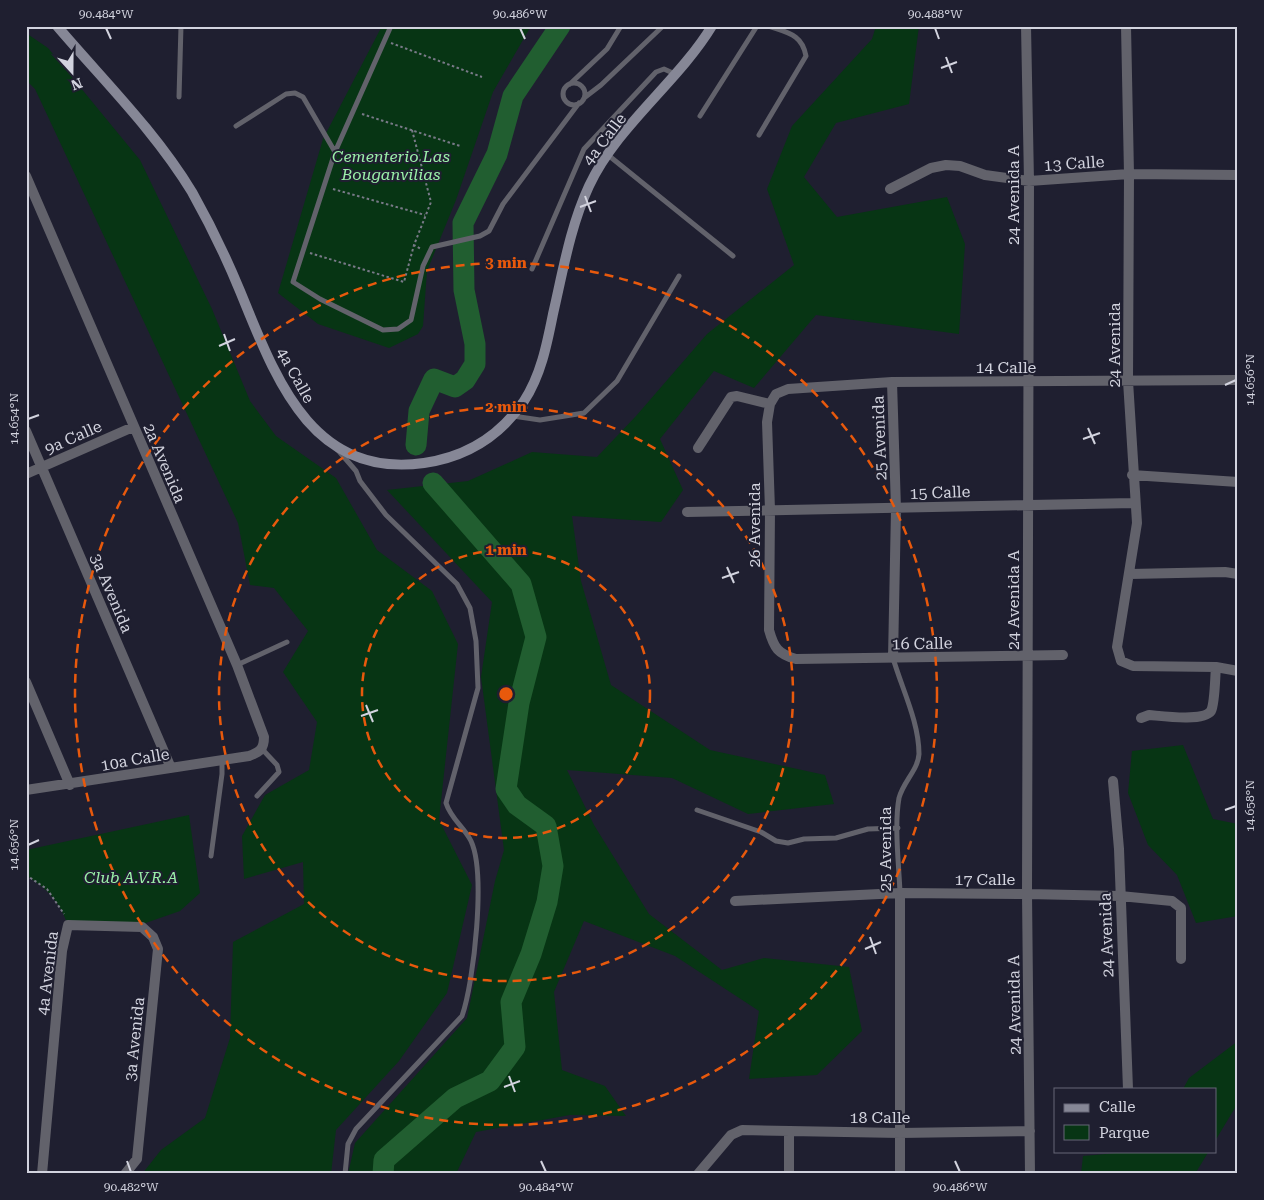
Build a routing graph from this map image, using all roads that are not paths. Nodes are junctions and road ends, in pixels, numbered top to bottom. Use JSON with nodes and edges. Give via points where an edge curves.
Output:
{"nodes":[{"id":1,"x":58,"y":26,"type":"edge"},
{"id":2,"x":181,"y":26,"type":"edge"},
{"id":3,"x":390,"y":26,"type":"edge"},
{"id":4,"x":621,"y":26,"type":"edge"},
{"id":5,"x":663,"y":26,"type":"edge"},
{"id":6,"x":712,"y":26,"type":"edge"},
{"id":7,"x":758,"y":26,"type":"edge"},
{"id":8,"x":768,"y":26,"type":"edge"},
{"id":9,"x":1026,"y":26,"type":"edge"},
{"id":10,"x":1126,"y":26,"type":"edge"},
{"id":11,"x":675,"y":74,"type":"junction"},
{"id":12,"x":570,"y":84,"type":"junction"},
{"id":13,"x":179,"y":97,"type":"dead end"},
{"id":14,"x":584,"y":98,"type":"junction"},
{"id":15,"x":579,"y":103,"type":"junction"},
{"id":16,"x":700,"y":116,"type":"dead end"},
{"id":17,"x":236,"y":126,"type":"dead end"},
{"id":18,"x":759,"y":136,"type":"dead end"},
{"id":19,"x":335,"y":152,"type":"junction"},
{"id":20,"x":608,"y":155,"type":"junction"},
{"id":21,"x":1129,"y":174,"type":"junction"},
{"id":22,"x":1238,"y":175,"type":"edge"},
{"id":23,"x":26,"y":176,"type":"edge"},
{"id":24,"x":1029,"y":181,"type":"junction"},
{"id":25,"x":890,"y":189,"type":"dead end"},
{"id":26,"x":733,"y":256,"type":"dead end"},
{"id":27,"x":532,"y":269,"type":"dead end"},
{"id":28,"x":679,"y":276,"type":"dead end"},
{"id":29,"x":1238,"y":380,"type":"edge"},
{"id":30,"x":1128,"y":381,"type":"junction"},
{"id":31,"x":892,"y":382,"type":"junction"},
{"id":32,"x":1027,"y":382,"type":"junction"},
{"id":33,"x":776,"y":394,"type":"joint"},
{"id":34,"x":770,"y":404,"type":"junction"},
{"id":35,"x":512,"y":416,"type":"junction"},
{"id":36,"x":133,"y":426,"type":"junction"},
{"id":37,"x":26,"y":431,"type":"edge"},
{"id":38,"x":332,"y":443,"type":"junction"},
{"id":39,"x":698,"y":448,"type":"dead end"},
{"id":40,"x":42,"y":468,"type":"junction"},
{"id":41,"x":26,"y":474,"type":"edge"},
{"id":42,"x":1132,"y":475,"type":"junction"},
{"id":43,"x":1238,"y":482,"type":"edge"},
{"id":44,"x":1134,"y":503,"type":"junction"},
{"id":45,"x":1028,"y":504,"type":"junction"},
{"id":46,"x":896,"y":509,"type":"junction"},
{"id":47,"x":770,"y":510,"type":"junction"},
{"id":48,"x":687,"y":512,"type":"dead end"},
{"id":49,"x":1130,"y":574,"type":"junction"},
{"id":50,"x":1238,"y":574,"type":"edge"},
{"id":51,"x":287,"y":642,"type":"dead end"},
{"id":52,"x":1063,"y":654,"type":"dead end"},
{"id":53,"x":781,"y":655,"type":"joint"},
{"id":54,"x":1028,"y":656,"type":"junction"},
{"id":55,"x":893,"y":658,"type":"junction"},
{"id":56,"x":236,"y":665,"type":"junction"},
{"id":57,"x":1216,"y":667,"type":"junction"},
{"id":58,"x":1238,"y":670,"type":"edge"},
{"id":59,"x":26,"y":682,"type":"edge"},
{"id":60,"x":1141,"y":718,"type":"dead end"},
{"id":61,"x":262,"y":749,"type":"junction"},
{"id":62,"x":222,"y":760,"type":"junction"},
{"id":63,"x":172,"y":768,"type":"junction"},
{"id":64,"x":1113,"y":781,"type":"dead end"},
{"id":65,"x":70,"y":785,"type":"junction"},
{"id":66,"x":26,"y":790,"type":"edge"},
{"id":67,"x":257,"y":796,"type":"dead end"},
{"id":68,"x":697,"y":810,"type":"dead end"},
{"id":69,"x":898,"y":828,"type":"junction"},
{"id":70,"x":211,"y":856,"type":"dead end"},
{"id":71,"x":900,"y":894,"type":"junction"},
{"id":72,"x":1027,"y":894,"type":"junction"},
{"id":73,"x":1120,"y":896,"type":"junction"},
{"id":74,"x":735,"y":901,"type":"dead end"},
{"id":75,"x":67,"y":922,"type":"joint"},
{"id":76,"x":1181,"y":959,"type":"dead end"},
{"id":77,"x":1128,"y":1088,"type":"edge"},
{"id":78,"x":1030,"y":1131,"type":"junction"},
{"id":79,"x":789,"y":1132,"type":"junction"},
{"id":80,"x":900,"y":1133,"type":"junction"},
{"id":81,"x":42,"y":1174,"type":"edge"},
{"id":82,"x":126,"y":1174,"type":"edge"},
{"id":83,"x":345,"y":1174,"type":"edge"},
{"id":84,"x":698,"y":1174,"type":"edge"},
{"id":85,"x":789,"y":1174,"type":"edge"},
{"id":86,"x":900,"y":1174,"type":"edge"},
{"id":87,"x":1030,"y":1174,"type":"edge"}],
"edges":[{"from":1,"to":38,"type":"main road","name":"4a Calle","via":[[169,157],[193,194],[224,254],[273,371],[301,415]]},
{"from":2,"to":13,"type":"lane"},
{"from":3,"to":19,"type":"lane"},
{"from":4,"to":12,"type":"lane","via":[[607,49]]},
{"from":5,"to":14,"type":"lane"},
{"from":6,"to":11,"type":"main road","name":"4a Calle"},
{"from":7,"to":16,"type":"lane"},
{"from":8,"to":18,"type":"lane","via":[[798,37],[806,56]]},
{"from":9,"to":24,"type":"street","name":"24 Avenida A"},
{"from":10,"to":21,"type":"street","name":"24 Avenida"},
{"from":11,"to":20,"type":"main road","name":"4a Calle"},
{"from":11,"to":27,"type":"lane","via":[[664,69],[656,72],[584,149]]},
{"from":12,"to":14,"type":"lane","via":[[582,88]]},
{"from":12,"to":15,"type":"lane","via":[[563,91],[563,98],[572,105]]},
{"from":14,"to":15,"type":"lane"},
{"from":15,"to":19,"type":"lane","via":[[503,204],[489,231],[432,247],[423,266],[411,320],[398,329],[383,330],[293,282]]},
{"from":17,"to":19,"type":"lane","via":[[286,94],[295,93],[303,97]]},
{"from":20,"to":26,"type":"lane"},
{"from":20,"to":35,"type":"main road","name":"4a Calle","via":[[578,213],[540,368]]},
{"from":21,"to":22,"type":"street","name":"13 Calle"},
{"from":21,"to":24,"type":"street","name":"13 Calle"},
{"from":21,"to":30,"type":"street","name":"24 Avenida"},
{"from":23,"to":36,"type":"street","name":"2a Avenida"},
{"from":24,"to":25,"type":"street","name":"13 Calle","via":[[946,165],[930,168]]},
{"from":24,"to":32,"type":"street","name":"24 Avenida A"},
{"from":28,"to":35,"type":"lane","via":[[617,381],[584,413],[540,420]]},
{"from":29,"to":30,"type":"street","name":"14 Calle"},
{"from":30,"to":32,"type":"street","name":"14 Calle"},
{"from":30,"to":42,"type":"street","name":"24 Avenida"},
{"from":31,"to":32,"type":"street","name":"14 Calle"},
{"from":31,"to":33,"type":"street","name":"14 Calle","via":[[788,389]]},
{"from":31,"to":46,"type":"street","name":"25 Avenida"},
{"from":32,"to":45,"type":"street","name":"24 Avenida A"},
{"from":33,"to":34,"type":"street","name":"26 Avenida"},
{"from":34,"to":39,"type":"street","via":[[731,397]]},
{"from":34,"to":47,"type":"street","name":"26 Avenida","via":[[767,422]]},
{"from":35,"to":38,"type":"main road","name":"4a Calle","via":[[489,439],[465,453],[436,462],[395,465],[362,457]]},
{"from":36,"to":40,"type":"street","name":"9a Calle"},
{"from":36,"to":56,"type":"street","name":"2a Avenida"},
{"from":37,"to":40,"type":"street","name":"3a Avenida"},
{"from":38,"to":83,"type":"lane","via":[[386,515],[457,584],[472,616],[478,688],[446,803],[452,818],[471,840],[478,864],[480,883],[469,997],[462,1016],[356,1129],[348,1144]]},
{"from":40,"to":41,"type":"street","name":"9a Calle"},
{"from":40,"to":63,"type":"street","name":"3a Avenida"},
{"from":42,"to":43,"type":"street"},
{"from":42,"to":44,"type":"street","name":"24 Avenida"},
{"from":44,"to":45,"type":"street","name":"15 Calle"},
{"from":44,"to":49,"type":"street","name":"24 Avenida","via":[[1137,523]]},
{"from":45,"to":46,"type":"street","name":"15 Calle"},
{"from":45,"to":54,"type":"street","name":"24 Avenida A"},
{"from":46,"to":47,"type":"street","name":"15 Calle"},
{"from":46,"to":55,"type":"street","name":"25 Avenida"},
{"from":47,"to":48,"type":"street","name":"15 Calle"},
{"from":47,"to":53,"type":"street","name":"26 Avenida","via":[[769,630],[774,647]]},
{"from":49,"to":50,"type":"street"},
{"from":49,"to":57,"type":"street","name":"24 Avenida","via":[[1117,647],[1121,661],[1133,666]]},
{"from":51,"to":56,"type":"lane"},
{"from":52,"to":54,"type":"street","name":"16 Calle"},
{"from":53,"to":55,"type":"street","name":"16 Calle","via":[[796,659]]},
{"from":54,"to":55,"type":"street","name":"16 Calle"},
{"from":54,"to":72,"type":"street","name":"24 Avenida A"},
{"from":55,"to":69,"type":"lane","name":"25 Avenida","via":[[917,736],[919,756],[899,799]]},
{"from":56,"to":61,"type":"street","name":"2a Avenida","via":[[264,737]]},
{"from":57,"to":58,"type":"street"},
{"from":57,"to":60,"type":"street","via":[[1212,710],[1207,715],[1198,718],[1148,715]]},
{"from":59,"to":65,"type":"street"},
{"from":61,"to":62,"type":"street","name":"10a Calle","via":[[249,756]]},
{"from":61,"to":67,"type":"lane","via":[[277,765],[278,772]]},
{"from":62,"to":63,"type":"street","name":"10a Calle"},
{"from":62,"to":70,"type":"lane"},
{"from":63,"to":65,"type":"street","name":"10a Calle"},
{"from":64,"to":73,"type":"street","name":"24 Avenida"},
{"from":65,"to":66,"type":"street","name":"10a Calle"},
{"from":68,"to":69,"type":"lane","via":[[788,843],[836,838],[868,829]]},
{"from":69,"to":71,"type":"lane","name":"25 Avenida"},
{"from":71,"to":72,"type":"street","name":"17 Calle"},
{"from":71,"to":74,"type":"street","name":"17 Calle"},
{"from":71,"to":80,"type":"street","name":"25 Avenida"},
{"from":72,"to":73,"type":"street","name":"17 Calle"},
{"from":72,"to":78,"type":"street","name":"24 Avenida A"},
{"from":73,"to":76,"type":"street","name":"17 Calle","via":[[1178,904],[1181,908]]},
{"from":73,"to":77,"type":"street","name":"24 Avenida"},
{"from":75,"to":81,"type":"street","name":"4a Avenida"},
{"from":75,"to":82,"type":"street","name":"3a Avenida","via":[[142,927],[153,937],[158,955],[137,1159]]},
{"from":78,"to":80,"type":"street","name":"18 Calle"},
{"from":78,"to":87,"type":"street","name":"24 Avenida A"},
{"from":79,"to":80,"type":"street","name":"18 Calle"},
{"from":79,"to":84,"type":"street","name":"18 Calle","via":[[742,1130],[731,1135]]},
{"from":79,"to":85,"type":"street"},
{"from":80,"to":86,"type":"street","name":"25 Avenida"}]}
